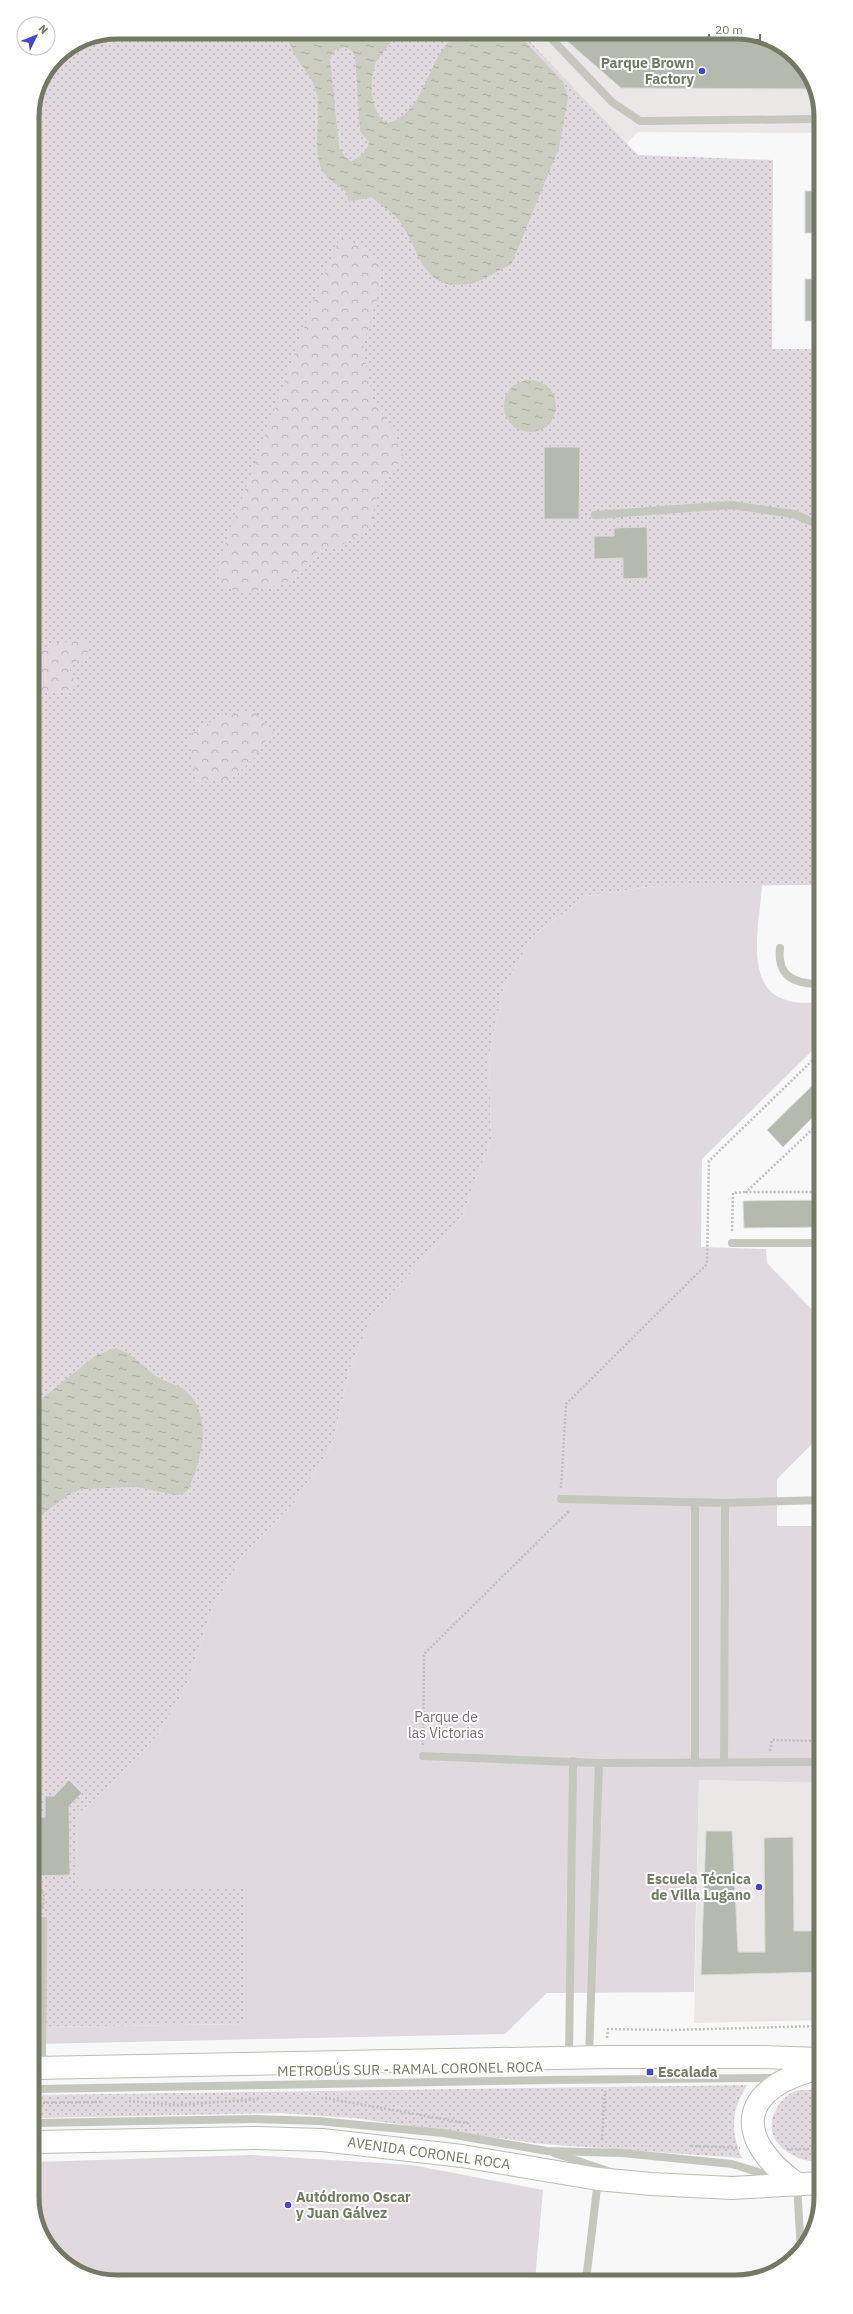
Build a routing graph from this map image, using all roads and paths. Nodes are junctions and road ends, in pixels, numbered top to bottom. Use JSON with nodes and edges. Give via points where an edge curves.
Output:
{"nodes":[{"id":1,"x":552,"y":39,"type":"edge"},
{"id":2,"x":814,"y":118,"type":"edge"},
{"id":3,"x":595,"y":515,"type":"dead end"},
{"id":4,"x":814,"y":523,"type":"edge"},
{"id":5,"x":780,"y":948,"type":"dead end"},
{"id":6,"x":814,"y":983,"type":"edge"},
{"id":7,"x":814,"y":1059,"type":"edge"},
{"id":8,"x":814,"y":1129,"type":"edge"},
{"id":9,"x":746,"y":1192,"type":"junction"},
{"id":10,"x":814,"y":1192,"type":"edge"},
{"id":11,"x":732,"y":1243,"type":"joint"},
{"id":12,"x":814,"y":1243,"type":"edge"},
{"id":13,"x":561,"y":1499,"type":"joint"},
{"id":14,"x":581,"y":1499,"type":"junction"},
{"id":15,"x":814,"y":1500,"type":"edge"},
{"id":16,"x":695,"y":1503,"type":"junction"},
{"id":17,"x":725,"y":1503,"type":"junction"},
{"id":18,"x":814,"y":1740,"type":"edge"},
{"id":19,"x":423,"y":1756,"type":"joint"},
{"id":20,"x":573,"y":1762,"type":"junction"},
{"id":21,"x":724,"y":1762,"type":"junction"},
{"id":22,"x":769,"y":1762,"type":"junction"},
{"id":23,"x":814,"y":1762,"type":"edge"},
{"id":24,"x":599,"y":1763,"type":"junction"},
{"id":25,"x":695,"y":1763,"type":"junction"},
{"id":26,"x":39,"y":1890,"type":"edge"},
{"id":27,"x":43,"y":1921,"type":"joint"},
{"id":28,"x":814,"y":2026,"type":"edge"},
{"id":29,"x":608,"y":2029,"type":"dead end"},
{"id":30,"x":39,"y":2039,"type":"edge"},
{"id":31,"x":579,"y":2059,"type":"junction"},
{"id":32,"x":814,"y":2059,"type":"edge"},
{"id":33,"x":39,"y":2068,"type":"edge"},
{"id":34,"x":814,"y":2069,"type":"edge"},
{"id":35,"x":785,"y":2078,"type":"junction"},
{"id":36,"x":606,"y":2081,"type":"junction"},
{"id":37,"x":39,"y":2089,"type":"edge"},
{"id":38,"x":39,"y":2123,"type":"edge"},
{"id":39,"x":39,"y":2142,"type":"edge"},
{"id":40,"x":602,"y":2142,"type":"dead end"},
{"id":41,"x":547,"y":2151,"type":"junction"},
{"id":42,"x":598,"y":2179,"type":"junction"},
{"id":43,"x":814,"y":2183,"type":"edge"},
{"id":44,"x":651,"y":2184,"type":"junction"},
{"id":45,"x":797,"y":2184,"type":"junction"},
{"id":46,"x":800,"y":2241,"type":"edge"},
{"id":47,"x":587,"y":2275,"type":"edge"}],
"edges":[{"from":1,"to":2,"type":"lane","via":[[612,102],[640,121]]},
{"from":3,"to":4,"type":"lane","via":[[731,505],[794,514]]},
{"from":5,"to":6,"type":"lane","via":[[779,962],[783,970],[795,981]]},
{"from":7,"to":13,"type":"path","via":[[709,1161],[707,1264],[566,1404]]},
{"from":8,"to":9,"type":"path"},
{"from":9,"to":10,"type":"path"},
{"from":9,"to":11,"type":"path","via":[[733,1193]]},
{"from":11,"to":12,"type":"lane"},
{"from":13,"to":14,"type":"lane"},
{"from":14,"to":16,"type":"lane"},
{"from":14,"to":19,"type":"path","via":[[424,1654]]},
{"from":15,"to":17,"type":"lane"},
{"from":16,"to":17,"type":"lane"},
{"from":16,"to":25,"type":"lane"},
{"from":17,"to":21,"type":"lane"},
{"from":18,"to":22,"type":"path","via":[[772,1740]]},
{"from":19,"to":20,"type":"lane"},
{"from":20,"to":24,"type":"lane"},
{"from":20,"to":31,"type":"lane"},
{"from":21,"to":22,"type":"lane"},
{"from":21,"to":25,"type":"lane"},
{"from":22,"to":23,"type":"lane"},
{"from":24,"to":25,"type":"lane"},
{"from":24,"to":31,"type":"lane"},
{"from":26,"to":27,"type":"path","via":[[44,1893]]},
{"from":27,"to":30,"type":"lane"},
{"from":28,"to":29,"type":"path"},
{"from":31,"to":32,"type":"main road","via":[[759,2056]]},
{"from":31,"to":33,"type":"main road"},
{"from":34,"to":35,"type":"main road"},
{"from":35,"to":36,"type":"lane","name":"METROBÚS SUR - RAMAL CORONEL ROCA"},
{"from":35,"to":45,"type":"main road","via":[[764,2094],[756,2105],[752,2118],[753,2136],[771,2163]]},
{"from":36,"to":37,"type":"lane","name":"METROBÚS SUR - RAMAL CORONEL ROCA"},
{"from":36,"to":40,"type":"path"},
{"from":38,"to":41,"type":"lane","via":[[253,2119],[318,2121],[443,2133]]},
{"from":39,"to":42,"type":"main road","name":"AVENIDA CORONEL ROCA","via":[[257,2138],[322,2140],[462,2156]]},
{"from":41,"to":44,"type":"lane"},
{"from":41,"to":45,"type":"lane","via":[[622,2153],[732,2164]]},
{"from":42,"to":44,"type":"main road","name":"AVENIDA CORONEL ROCA"},
{"from":42,"to":47,"type":"lane"},
{"from":43,"to":45,"type":"main road","name":"AVENIDA CORONEL ROCA"},
{"from":44,"to":45,"type":"main road","name":"AVENIDA CORONEL ROCA","via":[[732,2188]]},
{"from":45,"to":46,"type":"lane"}]}
